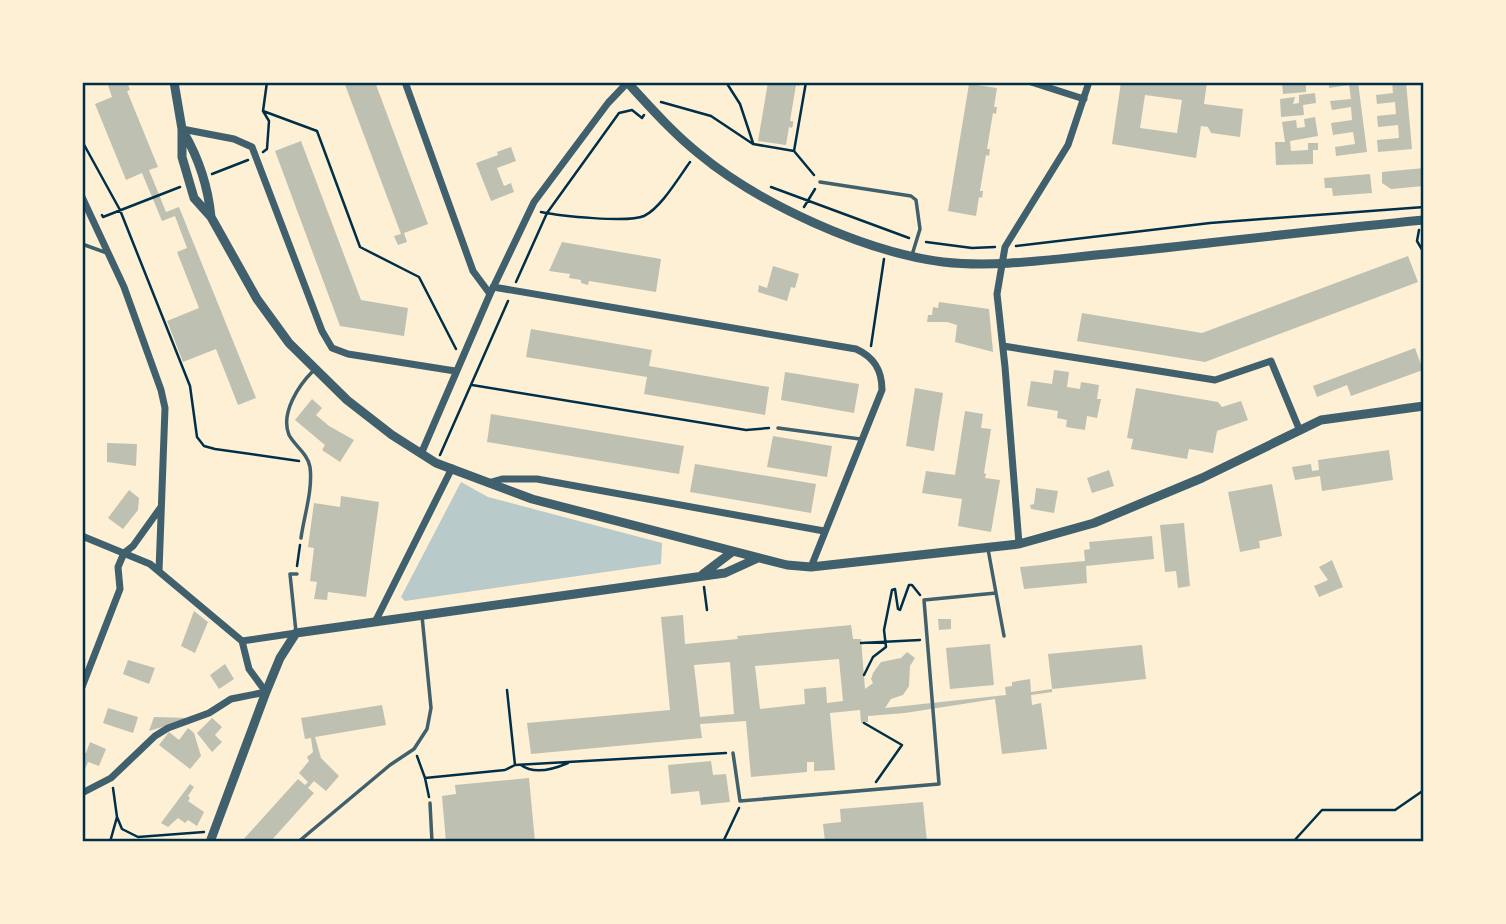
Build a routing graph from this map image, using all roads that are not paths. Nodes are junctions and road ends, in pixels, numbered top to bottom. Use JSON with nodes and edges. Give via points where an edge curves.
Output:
{"nodes":[{"id":1,"x":174,"y":82,"type":"edge"},
{"id":2,"x":405,"y":82,"type":"edge"},
{"id":3,"x":1031,"y":82,"type":"edge"},
{"id":4,"x":1089,"y":82,"type":"edge"},
{"id":5,"x":628,"y":83,"type":"edge"},
{"id":6,"x":1084,"y":99,"type":"junction"},
{"id":7,"x":182,"y":129,"type":"junction"},
{"id":8,"x":820,"y":182,"type":"road end"},
{"id":9,"x":82,"y":197,"type":"edge"},
{"id":10,"x":211,"y":217,"type":"junction"},
{"id":11,"x":1424,"y":220,"type":"edge"},
{"id":12,"x":82,"y":244,"type":"edge"},
{"id":13,"x":109,"y":254,"type":"junction"},
{"id":14,"x":912,"y":255,"type":"junction"},
{"id":15,"x":1001,"y":262,"type":"junction"},
{"id":16,"x":491,"y":290,"type":"junction"},
{"id":17,"x":1003,"y":346,"type":"junction"},
{"id":18,"x":314,"y":370,"type":"junction"},
{"id":19,"x":455,"y":371,"type":"junction"},
{"id":20,"x":1424,"y":406,"type":"edge"},
{"id":21,"x":778,"y":428,"type":"road end"},
{"id":22,"x":1300,"y":431,"type":"junction"},
{"id":23,"x":862,"y":440,"type":"junction"},
{"id":24,"x":421,"y":454,"type":"junction"},
{"id":25,"x":452,"y":468,"type":"junction"},
{"id":26,"x":488,"y":482,"type":"junction"},
{"id":27,"x":162,"y":506,"type":"junction"},
{"id":28,"x":824,"y":531,"type":"junction"},
{"id":29,"x":82,"y":536,"type":"edge"},
{"id":30,"x":301,"y":538,"type":"road end"},
{"id":31,"x":1019,"y":544,"type":"junction"},
{"id":32,"x":988,"y":549,"type":"junction"},
{"id":33,"x":733,"y":552,"type":"junction"},
{"id":34,"x":124,"y":553,"type":"junction"},
{"id":35,"x":758,"y":558,"type":"junction"},
{"id":36,"x":811,"y":567,"type":"junction"},
{"id":37,"x":159,"y":571,"type":"junction"},
{"id":38,"x":297,"y":574,"type":"road end"},
{"id":39,"x":702,"y":575,"type":"junction"},
{"id":40,"x":996,"y":593,"type":"junction"},
{"id":41,"x":422,"y":614,"type":"junction"},
{"id":42,"x":375,"y":622,"type":"junction"},
{"id":43,"x":296,"y":634,"type":"junction"},
{"id":44,"x":1004,"y":636,"type":"dead end"},
{"id":45,"x":242,"y":641,"type":"junction"},
{"id":46,"x":82,"y":687,"type":"edge"},
{"id":47,"x":266,"y":692,"type":"junction"},
{"id":48,"x":733,"y":752,"type":"road end"},
{"id":49,"x":82,"y":793,"type":"edge"},
{"id":50,"x":430,"y":803,"type":"road end"},
{"id":51,"x":211,"y":837,"type":"edge"},
{"id":52,"x":298,"y":842,"type":"edge"},
{"id":53,"x":432,"y":842,"type":"edge"}],
"edges":[{"from":1,"to":7,"type":"street"},
{"from":2,"to":16,"type":"street","via":[[473,271]]},
{"from":3,"to":6,"type":"street"},
{"from":4,"to":6,"type":"street"},
{"from":5,"to":14,"type":"street","via":[[655,105],[673,132],[712,165],[771,202],[886,249]]},
{"from":5,"to":16,"type":"street","via":[[608,103],[531,209]]},
{"from":6,"to":15,"type":"street","via":[[1068,145],[1004,247]]},
{"from":7,"to":10,"type":"street","via":[[195,152]]},
{"from":7,"to":10,"type":"street","via":[[182,157],[189,183],[194,198]]},
{"from":7,"to":19,"type":"street","via":[[252,147],[332,348]]},
{"from":8,"to":14,"type":"lane","via":[[911,196],[918,206],[920,229]]},
{"from":9,"to":13,"type":"street"},
{"from":10,"to":18,"type":"street","via":[[257,299]]},
{"from":11,"to":15,"type":"street"},
{"from":12,"to":13,"type":"lane"},
{"from":13,"to":27,"type":"street","via":[[165,408]]},
{"from":14,"to":15,"type":"street","via":[[971,264]]},
{"from":15,"to":17,"type":"street","via":[[996,294]]},
{"from":16,"to":19,"type":"street"},
{"from":16,"to":23,"type":"street","via":[[856,349],[870,357],[880,372],[883,390]]},
{"from":17,"to":22,"type":"street","via":[[1215,380],[1271,361]]},
{"from":17,"to":31,"type":"street"},
{"from":18,"to":24,"type":"street"},
{"from":18,"to":30,"type":"lane","via":[[303,381],[287,414],[289,434],[310,463]]},
{"from":19,"to":24,"type":"street"},
{"from":20,"to":22,"type":"street","via":[[1321,420]]},
{"from":21,"to":23,"type":"lane"},
{"from":22,"to":31,"type":"street","via":[[1094,523]]},
{"from":23,"to":28,"type":"street"},
{"from":24,"to":25,"type":"street"},
{"from":25,"to":26,"type":"street"},
{"from":25,"to":42,"type":"street"},
{"from":26,"to":28,"type":"street","via":[[537,479]]},
{"from":26,"to":33,"type":"street","via":[[532,499]]},
{"from":27,"to":34,"type":"street"},
{"from":27,"to":37,"type":"street"},
{"from":28,"to":36,"type":"street"},
{"from":29,"to":34,"type":"street"},
{"from":31,"to":32,"type":"street"},
{"from":32,"to":36,"type":"street"},
{"from":32,"to":40,"type":"lane"},
{"from":33,"to":35,"type":"street"},
{"from":33,"to":39,"type":"street"},
{"from":34,"to":37,"type":"street"},
{"from":34,"to":46,"type":"street","via":[[118,567],[120,589]]},
{"from":35,"to":36,"type":"street"},
{"from":35,"to":39,"type":"street","via":[[725,573]]},
{"from":37,"to":45,"type":"street"},
{"from":38,"to":43,"type":"lane","via":[[290,574]]},
{"from":39,"to":41,"type":"street"},
{"from":40,"to":44,"type":"lane"},
{"from":40,"to":48,"type":"lane","via":[[924,600],[939,785],[740,801]]},
{"from":41,"to":42,"type":"street"},
{"from":41,"to":52,"type":"lane","via":[[431,708],[427,729],[414,749]]},
{"from":42,"to":43,"type":"street"},
{"from":43,"to":45,"type":"street"},
{"from":43,"to":47,"type":"street"},
{"from":45,"to":47,"type":"street","via":[[248,669]]},
{"from":47,"to":49,"type":"street","via":[[231,699],[209,713],[168,728],[111,778]]},
{"from":47,"to":51,"type":"street"},
{"from":50,"to":53,"type":"lane"}]}
